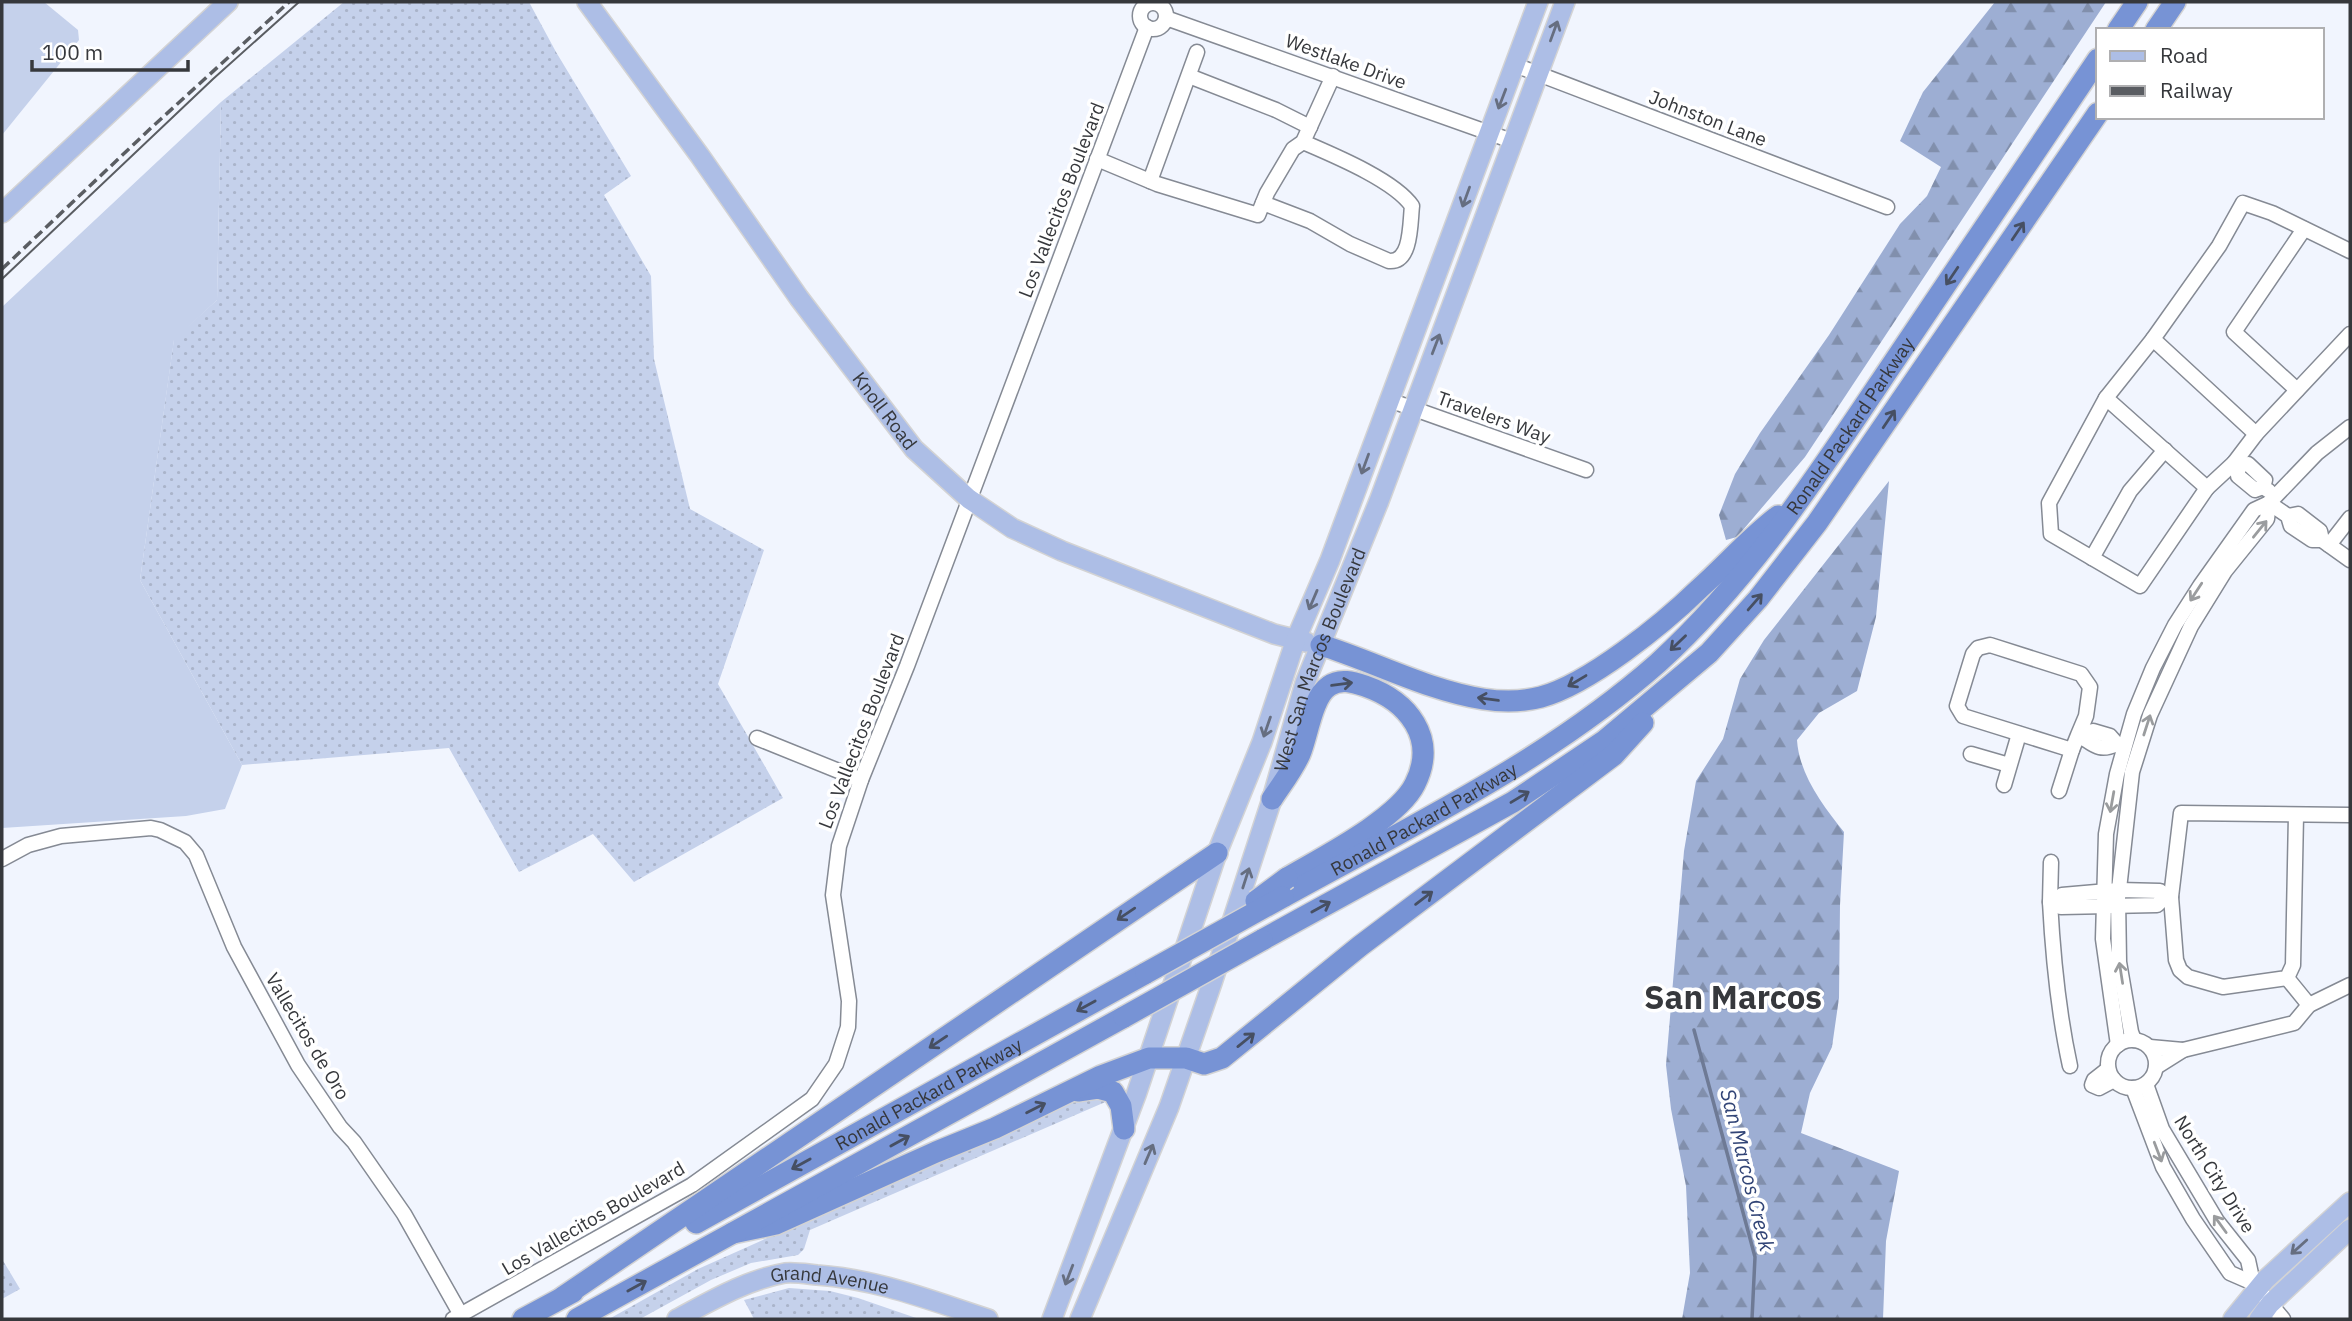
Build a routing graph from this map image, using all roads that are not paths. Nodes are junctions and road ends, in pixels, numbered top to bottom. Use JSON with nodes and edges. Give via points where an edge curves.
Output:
{"nodes":[{"id":1,"x":228,"y":2,"type":"edge"},
{"id":2,"x":587,"y":2,"type":"edge"},
{"id":3,"x":1538,"y":2,"type":"edge"},
{"id":4,"x":1565,"y":2,"type":"edge"},
{"id":5,"x":2125,"y":2,"type":"edge"},
{"id":6,"x":2137,"y":2,"type":"edge"},
{"id":7,"x":2175,"y":2,"type":"edge"},
{"id":8,"x":1150,"y":3,"type":"edge"},
{"id":9,"x":1166,"y":18,"type":"junction"},
{"id":10,"x":1147,"y":27,"type":"junction"},
{"id":11,"x":2111,"y":28,"type":"edge"},
{"id":12,"x":2119,"y":28,"type":"edge"},
{"id":13,"x":2156,"y":28,"type":"edge"},
{"id":14,"x":1197,"y":52,"type":"dead end"},
{"id":15,"x":2096,"y":55,"type":"edge"},
{"id":16,"x":2096,"y":62,"type":"edge"},
{"id":17,"x":1515,"y":65,"type":"junction"},
{"id":18,"x":1539,"y":74,"type":"junction"},
{"id":19,"x":1189,"y":76,"type":"junction"},
{"id":20,"x":1333,"y":76,"type":"junction"},
{"id":21,"x":2072,"y":97,"type":"junction"},
{"id":22,"x":2096,"y":116,"type":"edge"},
{"id":23,"x":1310,"y":127,"type":"junction"},
{"id":24,"x":1490,"y":133,"type":"junction"},
{"id":25,"x":1512,"y":141,"type":"junction"},
{"id":26,"x":1303,"y":142,"type":"junction"},
{"id":27,"x":1097,"y":159,"type":"junction"},
{"id":28,"x":1150,"y":181,"type":"junction"},
{"id":29,"x":1263,"y":203,"type":"junction"},
{"id":30,"x":1887,"y":207,"type":"dead end"},
{"id":31,"x":2,"y":212,"type":"edge"},
{"id":32,"x":2304,"y":229,"type":"junction"},
{"id":33,"x":2350,"y":251,"type":"edge"},
{"id":34,"x":2350,"y":334,"type":"edge"},
{"id":35,"x":2153,"y":339,"type":"junction"},
{"id":36,"x":2297,"y":390,"type":"junction"},
{"id":37,"x":2106,"y":398,"type":"junction"},
{"id":38,"x":1389,"y":400,"type":"junction"},
{"id":39,"x":1412,"y":408,"type":"junction"},
{"id":40,"x":2350,"y":427,"type":"edge"},
{"id":41,"x":2256,"y":435,"type":"junction"},
{"id":42,"x":2165,"y":450,"type":"junction"},
{"id":43,"x":2236,"y":464,"type":"junction"},
{"id":44,"x":1586,"y":470,"type":"dead end"},
{"id":45,"x":2207,"y":488,"type":"junction"},
{"id":46,"x":1802,"y":498,"type":"junction"},
{"id":47,"x":969,"y":499,"type":"junction"},
{"id":48,"x":2272,"y":500,"type":"junction"},
{"id":49,"x":2350,"y":518,"type":"edge"},
{"id":50,"x":1342,"y":528,"type":"junction"},
{"id":51,"x":2325,"y":543,"type":"junction"},
{"id":52,"x":2092,"y":558,"type":"junction"},
{"id":53,"x":2350,"y":560,"type":"edge"},
{"id":54,"x":1347,"y":579,"type":"junction"},
{"id":55,"x":1296,"y":639,"type":"junction"},
{"id":56,"x":1321,"y":645,"type":"junction"},
{"id":57,"x":1709,"y":653,"type":"junction"},
{"id":58,"x":2019,"y":734,"type":"junction"},
{"id":59,"x":2079,"y":736,"type":"junction"},
{"id":60,"x":757,"y":738,"type":"dead end"},
{"id":61,"x":2127,"y":746,"type":"junction"},
{"id":62,"x":2072,"y":750,"type":"junction"},
{"id":63,"x":1971,"y":754,"type":"dead end"},
{"id":64,"x":2009,"y":765,"type":"junction"},
{"id":65,"x":861,"y":780,"type":"junction"},
{"id":66,"x":2004,"y":785,"type":"dead end"},
{"id":67,"x":2059,"y":791,"type":"dead end"},
{"id":68,"x":1272,"y":799,"type":"junction"},
{"id":69,"x":2296,"y":815,"type":"junction"},
{"id":70,"x":2350,"y":815,"type":"edge"},
{"id":71,"x":1217,"y":853,"type":"junction"},
{"id":72,"x":2,"y":859,"type":"edge"},
{"id":73,"x":2051,"y":862,"type":"dead end"},
{"id":74,"x":1285,"y":888,"type":"junction"},
{"id":75,"x":2168,"y":897,"type":"junction"},
{"id":76,"x":2111,"y":899,"type":"junction"},
{"id":77,"x":2053,"y":902,"type":"junction"},
{"id":78,"x":2287,"y":978,"type":"junction"},
{"id":79,"x":2350,"y":985,"type":"edge"},
{"id":80,"x":2309,"y":1005,"type":"junction"},
{"id":81,"x":2134,"y":1040,"type":"junction"},
{"id":82,"x":2118,"y":1045,"type":"junction"},
{"id":83,"x":2150,"y":1047,"type":"junction"},
{"id":84,"x":2183,"y":1050,"type":"junction"},
{"id":85,"x":1149,"y":1058,"type":"junction"},
{"id":86,"x":1186,"y":1058,"type":"junction"},
{"id":87,"x":2070,"y":1066,"type":"dead end"},
{"id":88,"x":2156,"y":1067,"type":"junction"},
{"id":89,"x":2111,"y":1075,"type":"junction"},
{"id":90,"x":2140,"y":1086,"type":"junction"},
{"id":91,"x":2087,"y":1088,"type":"dead end"},
{"id":92,"x":1065,"y":1092,"type":"junction"},
{"id":93,"x":1124,"y":1129,"type":"junction"},
{"id":94,"x":2350,"y":1202,"type":"edge"},
{"id":95,"x":2350,"y":1228,"type":"edge"},
{"id":96,"x":733,"y":1233,"type":"junction"},
{"id":97,"x":2255,"y":1285,"type":"junction"},
{"id":98,"x":563,"y":1297,"type":"junction"},
{"id":99,"x":2271,"y":1314,"type":"edge"},
{"id":100,"x":457,"y":1317,"type":"edge"},
{"id":101,"x":523,"y":1319,"type":"edge"},
{"id":102,"x":577,"y":1319,"type":"edge"},
{"id":103,"x":677,"y":1319,"type":"edge"},
{"id":104,"x":988,"y":1319,"type":"edge"},
{"id":105,"x":1052,"y":1319,"type":"edge"},
{"id":106,"x":1080,"y":1319,"type":"edge"},
{"id":107,"x":2233,"y":1319,"type":"edge"}],
"edges":[{"from":1,"to":31,"type":"main road"},
{"from":2,"to":47,"type":"main road","name":"Knoll Road","via":[[799,298],[914,449]]},
{"from":3,"to":17,"type":"main road","name":"West San Marcos Boulevard"},
{"from":18,"to":4,"type":"main road","name":"West San Marcos Boulevard","one_way":true},
{"from":5,"to":11,"type":"highway"},
{"from":6,"to":12,"type":"highway"},
{"from":7,"to":13,"type":"highway"},
{"from":8,"to":9,"type":"street","via":[[1163,8]]},
{"from":8,"to":10,"type":"street","via":[[1141,14]]},
{"from":9,"to":10,"type":"street","via":[[1159,28]]},
{"from":9,"to":20,"type":"street","name":"Westlake Drive"},
{"from":10,"to":27,"type":"street","name":"Los Vallecitos Boulevard"},
{"from":14,"to":19,"type":"street"},
{"from":15,"to":21,"type":"highway"},
{"from":16,"to":21,"type":"highway","name":"Ronald Packard Parkway"},
{"from":17,"to":18,"type":"street","name":"Johnston Lane"},
{"from":17,"to":24,"type":"main road","name":"West San Marcos Boulevard","one_way":true},
{"from":18,"to":25,"type":"main road","name":"West San Marcos Boulevard"},
{"from":18,"to":30,"type":"street","name":"Johnston Lane"},
{"from":19,"to":23,"type":"street"},
{"from":19,"to":28,"type":"street"},
{"from":20,"to":23,"type":"street"},
{"from":20,"to":24,"type":"street","name":"Westlake Drive"},
{"from":21,"to":46,"type":"highway","name":"Ronald Packard Parkway","one_way":true},
{"from":57,"to":22,"type":"highway","name":"Ronald Packard Parkway","one_way":true,"via":[[1792,558]]},
{"from":23,"to":26,"type":"street"},
{"from":24,"to":25,"type":"street","name":"Westlake Drive"},
{"from":24,"to":38,"type":"main road","name":"West San Marcos Boulevard","one_way":true},
{"from":39,"to":25,"type":"main road","name":"West San Marcos Boulevard","one_way":true},
{"from":26,"to":29,"type":"street","via":[[1293,149]]},
{"from":26,"to":29,"type":"street","via":[[1404,194],[1412,206],[1402,258],[1389,261]]},
{"from":27,"to":28,"type":"street"},
{"from":27,"to":47,"type":"street","name":"Los Vallecitos Boulevard"},
{"from":28,"to":29,"type":"street","via":[[1258,215]]},
{"from":32,"to":33,"type":"street"},
{"from":32,"to":35,"type":"street","via":[[2243,203],[2219,246]]},
{"from":32,"to":36,"type":"street","via":[[2234,332]]},
{"from":34,"to":36,"type":"street"},
{"from":35,"to":37,"type":"street"},
{"from":35,"to":41,"type":"street"},
{"from":36,"to":41,"type":"street"},
{"from":37,"to":42,"type":"street"},
{"from":37,"to":52,"type":"street","via":[[2049,503],[2051,534]]},
{"from":38,"to":39,"type":"street","name":"Travelers Way"},
{"from":38,"to":50,"type":"main road","name":"West San Marcos Boulevard","one_way":true},
{"from":39,"to":44,"type":"street","name":"Travelers Way"},
{"from":39,"to":54,"type":"main road","name":"West San Marcos Boulevard"},
{"from":40,"to":48,"type":"street","via":[[2317,453]]},
{"from":41,"to":43,"type":"street"},
{"from":42,"to":45,"type":"street"},
{"from":42,"to":52,"type":"street","via":[[2130,491]]},
{"from":43,"to":45,"type":"street"},
{"from":43,"to":48,"type":"street","via":[[2248,464],[2265,480],[2263,487]]},
{"from":45,"to":52,"type":"street","via":[[2140,586]]},
{"from":46,"to":56,"type":"highway","one_way":true,"via":[[1628,647],[1563,690],[1541,697],[1512,702],[1451,693]]},
{"from":46,"to":74,"type":"highway","name":"Ronald Packard Parkway","one_way":true,"via":[[1714,607],[1605,707],[1500,776]]},
{"from":47,"to":55,"type":"main road","name":"Knoll Road","via":[[1012,528],[1062,551]]},
{"from":47,"to":65,"type":"street","name":"Los Vallecitos Boulevard"},
{"from":48,"to":51,"type":"street","via":[[2288,516],[2298,514],[2320,531]]},
{"from":48,"to":61,"type":"street","via":[[2254,510],[2175,625],[2134,714]]},
{"from":49,"to":51,"type":"street"},
{"from":50,"to":54,"type":"main road","via":[[1344,552],[1339,565]]},
{"from":50,"to":55,"type":"main road","name":"West San Marcos Boulevard","one_way":true},
{"from":51,"to":53,"type":"street"},
{"from":54,"to":56,"type":"main road","name":"West San Marcos Boulevard"},
{"from":55,"to":56,"type":"main road","name":"Knoll Road"},
{"from":55,"to":71,"type":"main road","name":"West San Marcos Boulevard","one_way":true,"via":[[1262,742]]},
{"from":56,"to":68,"type":"main road","name":"West San Marcos Boulevard","via":[[1305,683]]},
{"from":86,"to":57,"type":"highway","one_way":true,"via":[[1203,1064],[1222,1058],[1360,946],[1614,755]]},
{"from":96,"to":57,"type":"highway","name":"Ronald Packard Parkway","one_way":true,"bridge":true,"via":[[1503,807],[1604,741]]},
{"from":58,"to":59,"type":"street","via":[[1959,711],[1969,662],[1978,648],[1990,645],[2081,674],[2090,687]]},
{"from":58,"to":62,"type":"street"},
{"from":58,"to":64,"type":"street"},
{"from":59,"to":61,"type":"street","via":[[2107,749]]},
{"from":59,"to":62,"type":"street"},
{"from":60,"to":65,"type":"street"},
{"from":61,"to":76,"type":"street","via":[[2106,834]]},
{"from":62,"to":67,"type":"street"},
{"from":63,"to":64,"type":"street"},
{"from":64,"to":66,"type":"street"},
{"from":65,"to":100,"type":"street","name":"Los Vallecitos Boulevard","via":[[839,846],[834,882],[848,1027],[836,1064],[812,1099],[692,1185]]},
{"from":68,"to":74,"type":"highway","one_way":true,"via":[[1299,755],[1318,699],[1328,686],[1349,681],[1385,694],[1407,710],[1423,755],[1414,787],[1392,812]]},
{"from":86,"to":68,"type":"main road","name":"West San Marcos Boulevard","one_way":true},
{"from":69,"to":70,"type":"street"},
{"from":69,"to":75,"type":"street","via":[[2181,813]]},
{"from":69,"to":78,"type":"street","via":[[2293,965]]},
{"from":71,"to":85,"type":"main road","name":"West San Marcos Boulevard"},
{"from":71,"to":98,"type":"highway","one_way":true},
{"from":72,"to":100,"type":"street","name":"Vallecitos de Oro","via":[[28,845],[61,836],[160,830],[185,842],[196,855],[234,947],[298,1065],[404,1214]]},
{"from":73,"to":77,"type":"street"},
{"from":74,"to":98,"type":"highway","name":"Ronald Packard Parkway","one_way":true,"bridge":true,"via":[[1199,944]]},
{"from":75,"to":76,"type":"street","via":[[2157,905]]},
{"from":75,"to":78,"type":"street","via":[[2176,960],[2188,976],[2223,987]]},
{"from":76,"to":77,"type":"street","via":[[2062,895]]},
{"from":81,"to":76,"type":"street","one_way":true},
{"from":76,"to":82,"type":"street","via":[[2103,939]]},
{"from":77,"to":87,"type":"street","via":[[2054,974]]},
{"from":78,"to":80,"type":"street"},
{"from":79,"to":80,"type":"street"},
{"from":80,"to":84,"type":"street","via":[[2294,1023]]},
{"from":81,"to":82,"type":"street"},
{"from":81,"to":83,"type":"street"},
{"from":82,"to":89,"type":"street","via":[[2109,1056]]},
{"from":83,"to":84,"type":"street"},
{"from":83,"to":88,"type":"street"},
{"from":84,"to":88,"type":"street"},
{"from":85,"to":86,"type":"highway"},
{"from":85,"to":92,"type":"highway"},
{"from":85,"to":93,"type":"main road","name":"West San Marcos Boulevard"},
{"from":106,"to":86,"type":"main road","name":"West San Marcos Boulevard","one_way":true},
{"from":88,"to":90,"type":"street"},
{"from":89,"to":90,"type":"street","via":[[2120,1085]]},
{"from":89,"to":91,"type":"street","via":[[2094,1080]]},
{"from":97,"to":90,"type":"street","name":"North City Drive","one_way":true,"via":[[2248,1260],[2217,1221]]},
{"from":90,"to":97,"type":"street","name":"North City Drive","one_way":true,"via":[[2163,1167],[2193,1219],[2230,1273]]},
{"from":92,"to":93,"type":"highway","via":[[1098,1088],[1113,1092],[1121,1106]]},
{"from":96,"to":92,"type":"highway","one_way":true,"via":[[776,1224],[995,1128]]},
{"from":93,"to":105,"type":"main road","name":"West San Marcos Boulevard","one_way":true},
{"from":94,"to":97,"type":"main road","one_way":true},
{"from":95,"to":99,"type":"main road"},
{"from":102,"to":96,"type":"highway","name":"Ronald Packard Parkway","one_way":true},
{"from":97,"to":99,"type":"street"},
{"from":97,"to":107,"type":"main road"},
{"from":98,"to":101,"type":"highway","name":"Ronald Packard Parkway"},
{"from":103,"to":104,"type":"main road","name":"Grand Avenue","via":[[721,1295],[788,1273],[883,1284]]}]}
